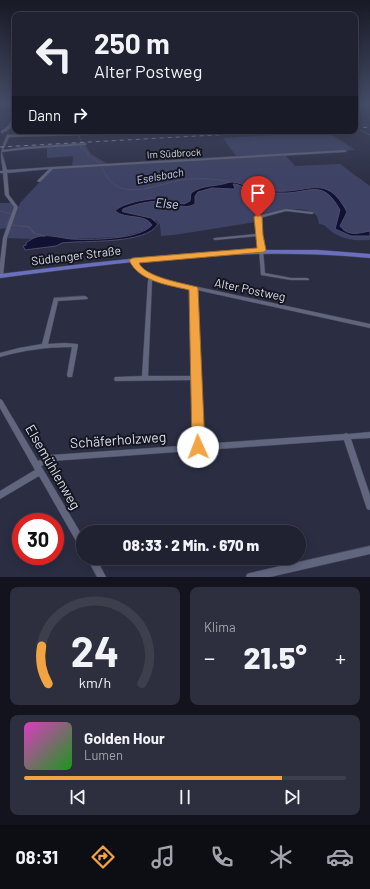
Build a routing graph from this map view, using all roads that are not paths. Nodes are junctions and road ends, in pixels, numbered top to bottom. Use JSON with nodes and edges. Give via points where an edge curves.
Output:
{"nodes":[{"id":1,"x":1,"y":132,"type":"edge"},
{"id":2,"x":57,"y":134,"type":"edge"},
{"id":3,"x":8,"y":136,"type":"junction"},
{"id":4,"x":5,"y":144,"type":"junction"},
{"id":5,"x":85,"y":144,"type":"dead end"},
{"id":6,"x":0,"y":145,"type":"edge"},
{"id":7,"x":1,"y":151,"type":"edge"},
{"id":8,"x":345,"y":151,"type":"dead end"},
{"id":9,"x":52,"y":168,"type":"junction"},
{"id":10,"x":5,"y":171,"type":"junction"},
{"id":11,"x":0,"y":172,"type":"edge"},
{"id":12,"x":40,"y":181,"type":"dead end"},
{"id":13,"x":312,"y":213,"type":"dead end"},
{"id":14,"x":259,"y":235,"type":"junction"},
{"id":15,"x":215,"y":239,"type":"dead end"},
{"id":16,"x":262,"y":250,"type":"junction"},
{"id":17,"x":370,"y":256,"type":"edge"},
{"id":18,"x":133,"y":260,"type":"junction"},
{"id":19,"x":1,"y":276,"type":"edge"},
{"id":20,"x":152,"y":277,"type":"junction"},
{"id":21,"x":307,"y":279,"type":"dead end"},
{"id":22,"x":194,"y":288,"type":"junction"},
{"id":23,"x":85,"y":298,"type":"dead end"},
{"id":24,"x":370,"y":326,"type":"edge"},
{"id":25,"x":45,"y":345,"type":"junction"},
{"id":26,"x":0,"y":354,"type":"edge"},
{"id":27,"x":70,"y":374,"type":"dead end"},
{"id":28,"x":196,"y":378,"type":"junction"},
{"id":29,"x":118,"y":379,"type":"dead end"},
{"id":30,"x":145,"y":379,"type":"junction"},
{"id":31,"x":0,"y":402,"type":"edge"},
{"id":32,"x":370,"y":435,"type":"edge"},
{"id":33,"x":346,"y":436,"type":"junction"},
{"id":34,"x":198,"y":447,"type":"junction"},
{"id":35,"x":38,"y":468,"type":"junction"},
{"id":36,"x":0,"y":495,"type":"edge"},
{"id":37,"x":370,"y":506,"type":"edge"},
{"id":38,"x":76,"y":533,"type":"edge"},
{"id":39,"x":370,"y":550,"type":"edge"},
{"id":40,"x":95,"y":565,"type":"edge"},
{"id":41,"x":102,"y":577,"type":"edge"},
{"id":42,"x":250,"y":577,"type":"edge"}],
"edges":[{"from":1,"to":3,"type":"street"},
{"from":2,"to":3,"type":"street"},
{"from":3,"to":4,"type":"street"},
{"from":4,"to":6,"type":"street"},
{"from":4,"to":7,"type":"street"},
{"from":5,"to":7,"type":"street"},
{"from":7,"to":10,"type":"street"},
{"from":8,"to":9,"type":"street","name":"Im Südbrock"},
{"from":9,"to":10,"type":"street","name":"Im Südbrock"},
{"from":9,"to":12,"type":"street"},
{"from":10,"to":11,"type":"street","name":"Im Südbrock"},
{"from":10,"to":19,"type":"street","via":[[7,195],[16,207],[5,238]]},
{"from":13,"to":14,"type":"street","via":[[286,210],[260,215]]},
{"from":14,"to":15,"type":"street"},
{"from":14,"to":16,"type":"street"},
{"from":16,"to":17,"type":"main road","name":"Südlenger Straße"},
{"from":16,"to":18,"type":"main road","name":"Südlenger Straße"},
{"from":16,"to":21,"type":"street","via":[[263,274]]},
{"from":18,"to":19,"type":"main road","name":"Südlenger Straße"},
{"from":18,"to":20,"type":"street","name":"Alter Postweg","via":[[136,267]]},
{"from":20,"to":22,"type":"street","name":"Alter Postweg"},
{"from":20,"to":30,"type":"street"},
{"from":22,"to":24,"type":"street","name":"Alter Postweg"},
{"from":22,"to":28,"type":"street"},
{"from":23,"to":25,"type":"street","via":[[56,299]]},
{"from":25,"to":26,"type":"street"},
{"from":25,"to":27,"type":"street","via":[[75,345]]},
{"from":28,"to":30,"type":"street"},
{"from":28,"to":34,"type":"street"},
{"from":29,"to":30,"type":"street"},
{"from":31,"to":35,"type":"street","name":"Elsemühlenweg"},
{"from":32,"to":33,"type":"street","name":"Schäferholzweg"},
{"from":33,"to":34,"type":"street","name":"Schäferholzweg"},
{"from":33,"to":37,"type":"street"},
{"from":34,"to":35,"type":"street","name":"Schäferholzweg","via":[[51,458]]},
{"from":35,"to":36,"type":"street","name":"Schäferholzweg"},
{"from":35,"to":38,"type":"street","name":"Elsemühlenweg"},
{"from":39,"to":42,"type":"street"},
{"from":40,"to":41,"type":"street"}]}
